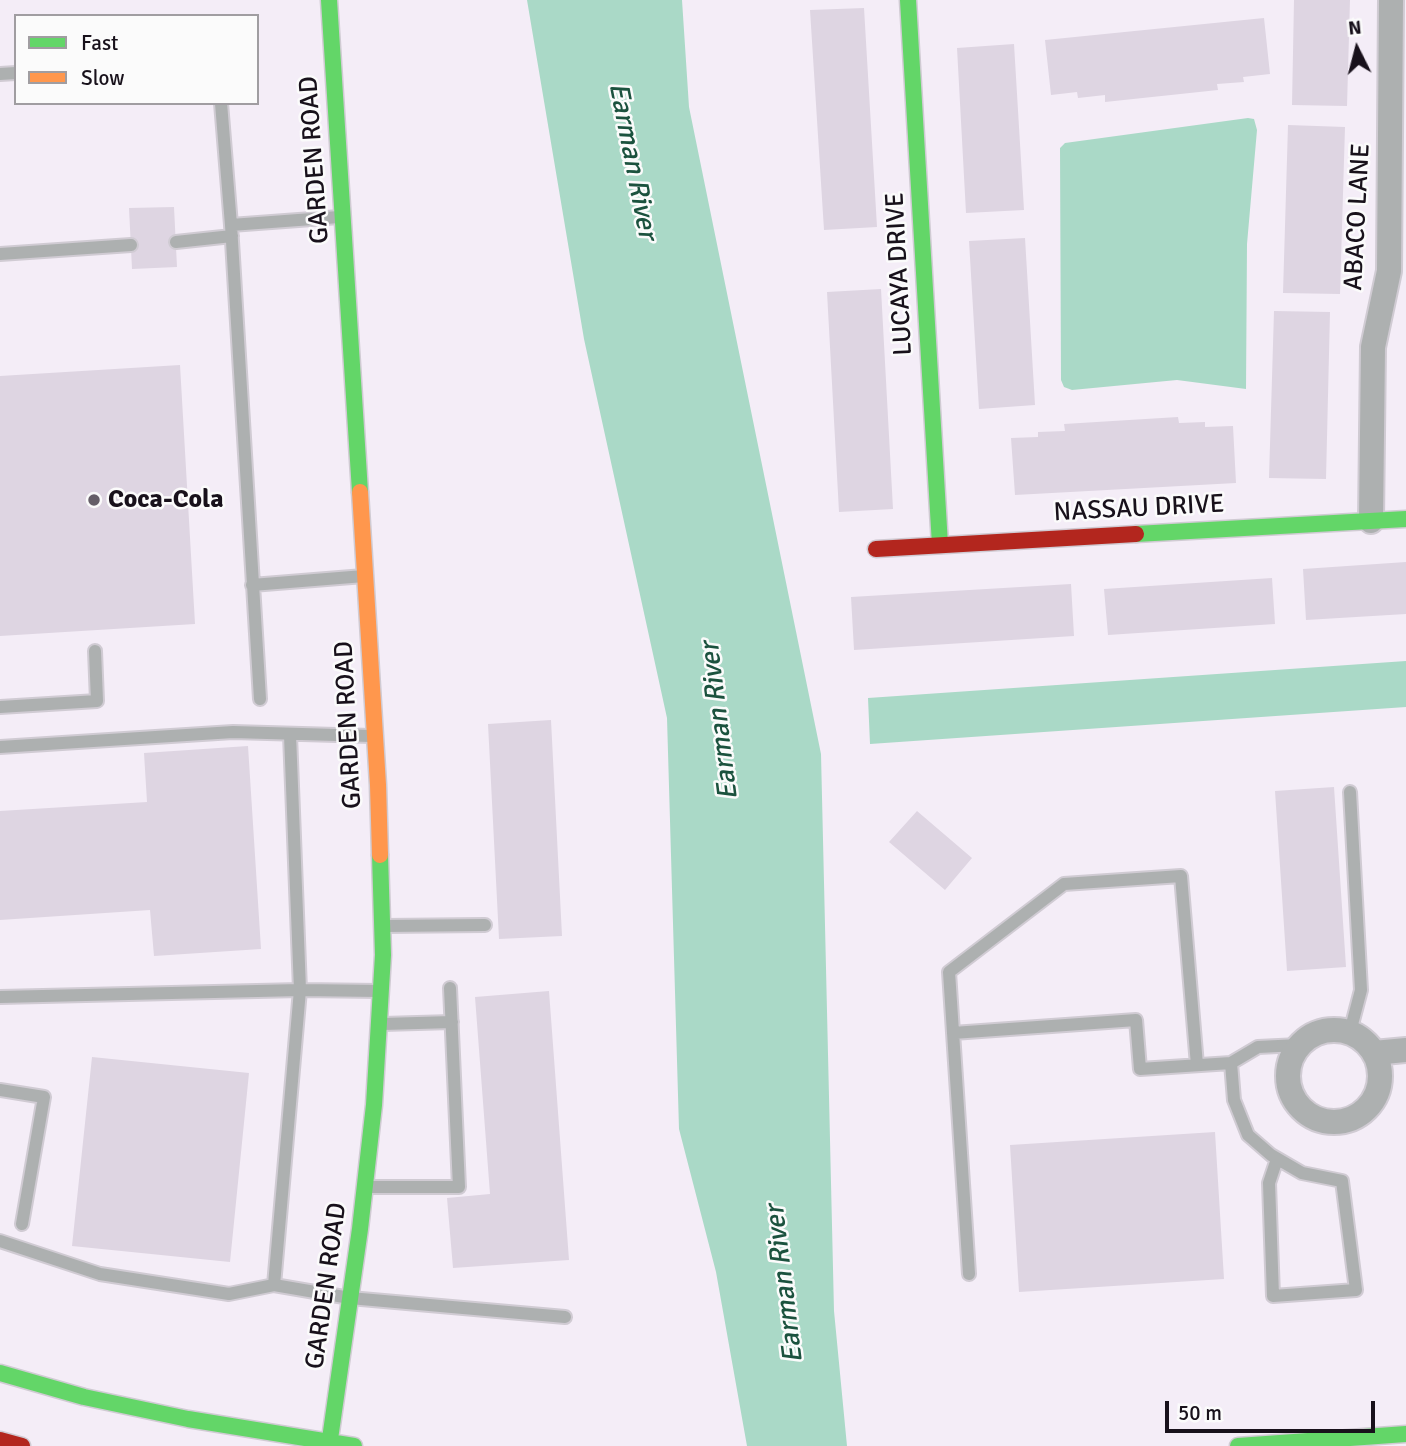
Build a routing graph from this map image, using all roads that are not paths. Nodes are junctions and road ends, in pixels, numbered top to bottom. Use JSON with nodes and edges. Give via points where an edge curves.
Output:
{"nodes":[{"id":1,"x":329,"y":0,"type":"edge"},
{"id":2,"x":908,"y":0,"type":"edge"},
{"id":3,"x":1391,"y":0,"type":"edge"},
{"id":4,"x":221,"y":105,"type":"edge"},
{"id":5,"x":343,"y":216,"type":"junction"},
{"id":6,"x":231,"y":231,"type":"junction"},
{"id":7,"x":176,"y":242,"type":"dead end"},
{"id":8,"x":131,"y":245,"type":"dead end"},
{"id":9,"x":0,"y":254,"type":"edge"},
{"id":10,"x":1406,"y":519,"type":"edge"},
{"id":11,"x":1371,"y":521,"type":"junction"},
{"id":12,"x":940,"y":545,"type":"junction"},
{"id":13,"x":876,"y":550,"type":"dead end"},
{"id":14,"x":365,"y":576,"type":"junction"},
{"id":15,"x":252,"y":585,"type":"junction"},
{"id":16,"x":95,"y":651,"type":"dead end"},
{"id":17,"x":260,"y":699,"type":"dead end"},
{"id":18,"x":0,"y":707,"type":"edge"},
{"id":19,"x":290,"y":735,"type":"junction"},
{"id":20,"x":375,"y":737,"type":"junction"},
{"id":21,"x":0,"y":747,"type":"edge"},
{"id":22,"x":1350,"y":792,"type":"dead end"},
{"id":23,"x":485,"y":925,"type":"dead end"},
{"id":24,"x":382,"y":926,"type":"junction"},
{"id":25,"x":450,"y":988,"type":"dead end"},
{"id":26,"x":300,"y":990,"type":"junction"},
{"id":27,"x":381,"y":991,"type":"junction"},
{"id":28,"x":0,"y":997,"type":"edge"},
{"id":29,"x":452,"y":1022,"type":"junction"},
{"id":30,"x":379,"y":1024,"type":"junction"},
{"id":31,"x":1350,"y":1032,"type":"junction"},
{"id":32,"x":953,"y":1033,"type":"junction"},
{"id":33,"x":1299,"y":1045,"type":"junction"},
{"id":34,"x":1406,"y":1050,"type":"edge"},
{"id":35,"x":1374,"y":1053,"type":"junction"},
{"id":36,"x":1231,"y":1063,"type":"junction"},
{"id":37,"x":1196,"y":1065,"type":"junction"},
{"id":38,"x":0,"y":1090,"type":"edge"},
{"id":39,"x":1278,"y":1159,"type":"junction"},
{"id":40,"x":365,"y":1187,"type":"junction"},
{"id":41,"x":22,"y":1224,"type":"dead end"},
{"id":42,"x":0,"y":1241,"type":"edge"},
{"id":43,"x":970,"y":1274,"type":"dead end"},
{"id":44,"x":274,"y":1285,"type":"junction"},
{"id":45,"x":350,"y":1298,"type":"junction"},
{"id":46,"x":565,"y":1317,"type":"dead end"},
{"id":47,"x":0,"y":1373,"type":"edge"},
{"id":48,"x":1406,"y":1434,"type":"edge"},
{"id":49,"x":0,"y":1440,"type":"edge"},
{"id":50,"x":1315,"y":1443,"type":"edge"},
{"id":51,"x":330,"y":1445,"type":"edge"},
{"id":52,"x":22,"y":1446,"type":"edge"},
{"id":53,"x":354,"y":1446,"type":"edge"},
{"id":54,"x":1238,"y":1446,"type":"edge"}],
"edges":[{"from":1,"to":5,"type":"street","name":"GARDEN ROAD"},
{"from":2,"to":12,"type":"street","name":"LUCAYA DRIVE"},
{"from":3,"to":11,"type":"street","name":"ABACO LANE","via":[[1389,271],[1373,347]]},
{"from":4,"to":6,"type":"lane"},
{"from":5,"to":6,"type":"lane"},
{"from":5,"to":14,"type":"street","name":"GARDEN ROAD"},
{"from":6,"to":7,"type":"lane"},
{"from":6,"to":15,"type":"lane"},
{"from":8,"to":9,"type":"lane"},
{"from":10,"to":11,"type":"street","name":"NASSAU DRIVE"},
{"from":11,"to":12,"type":"street","name":"NASSAU DRIVE"},
{"from":12,"to":13,"type":"street","name":"NASSAU DRIVE"},
{"from":14,"to":15,"type":"lane"},
{"from":14,"to":20,"type":"street","name":"GARDEN ROAD"},
{"from":15,"to":17,"type":"lane"},
{"from":16,"to":18,"type":"lane","via":[[97,701]]},
{"from":19,"to":20,"type":"lane"},
{"from":19,"to":21,"type":"lane","via":[[233,732]]},
{"from":19,"to":26,"type":"lane"},
{"from":20,"to":24,"type":"street","name":"GARDEN ROAD"},
{"from":22,"to":31,"type":"lane","via":[[1362,990]]},
{"from":23,"to":24,"type":"lane"},
{"from":24,"to":27,"type":"street","name":"GARDEN ROAD"},
{"from":25,"to":29,"type":"lane"},
{"from":26,"to":27,"type":"lane"},
{"from":26,"to":28,"type":"lane"},
{"from":26,"to":44,"type":"lane"},
{"from":27,"to":30,"type":"street","name":"GARDEN ROAD"},
{"from":29,"to":30,"type":"lane"},
{"from":29,"to":40,"type":"lane","via":[[459,1187]]},
{"from":30,"to":40,"type":"street","name":"GARDEN ROAD"},
{"from":31,"to":33,"type":"street","via":[[1335,1029],[1312,1034]]},
{"from":31,"to":35,"type":"street"},
{"from":32,"to":37,"type":"lane","via":[[1136,1020],[1140,1069]]},
{"from":32,"to":37,"type":"lane","via":[[949,972],[1064,884],[1181,876]]},
{"from":32,"to":43,"type":"lane"},
{"from":33,"to":35,"type":"street","via":[[1287,1071],[1295,1101],[1317,1119],[1333,1122],[1359,1114],[1376,1095],[1380,1080]]},
{"from":33,"to":36,"type":"lane","via":[[1258,1047]]},
{"from":34,"to":35,"type":"street"},
{"from":36,"to":37,"type":"lane"},
{"from":36,"to":39,"type":"lane","via":[[1234,1100],[1248,1135]]},
{"from":38,"to":41,"type":"lane","via":[[44,1097]]},
{"from":39,"to":39,"type":"lane","via":[[1302,1173],[1342,1181],[1356,1290],[1273,1296],[1269,1183]]},
{"from":40,"to":45,"type":"street","name":"GARDEN ROAD"},
{"from":42,"to":44,"type":"lane","via":[[100,1274],[229,1294]]},
{"from":44,"to":45,"type":"lane"},
{"from":45,"to":46,"type":"lane"},
{"from":45,"to":51,"type":"street","name":"GARDEN ROAD"},
{"from":47,"to":51,"type":"street","via":[[97,1400]]},
{"from":48,"to":50,"type":"street"},
{"from":49,"to":52,"type":"street"},
{"from":50,"to":54,"type":"street"},
{"from":51,"to":53,"type":"street"}]}
